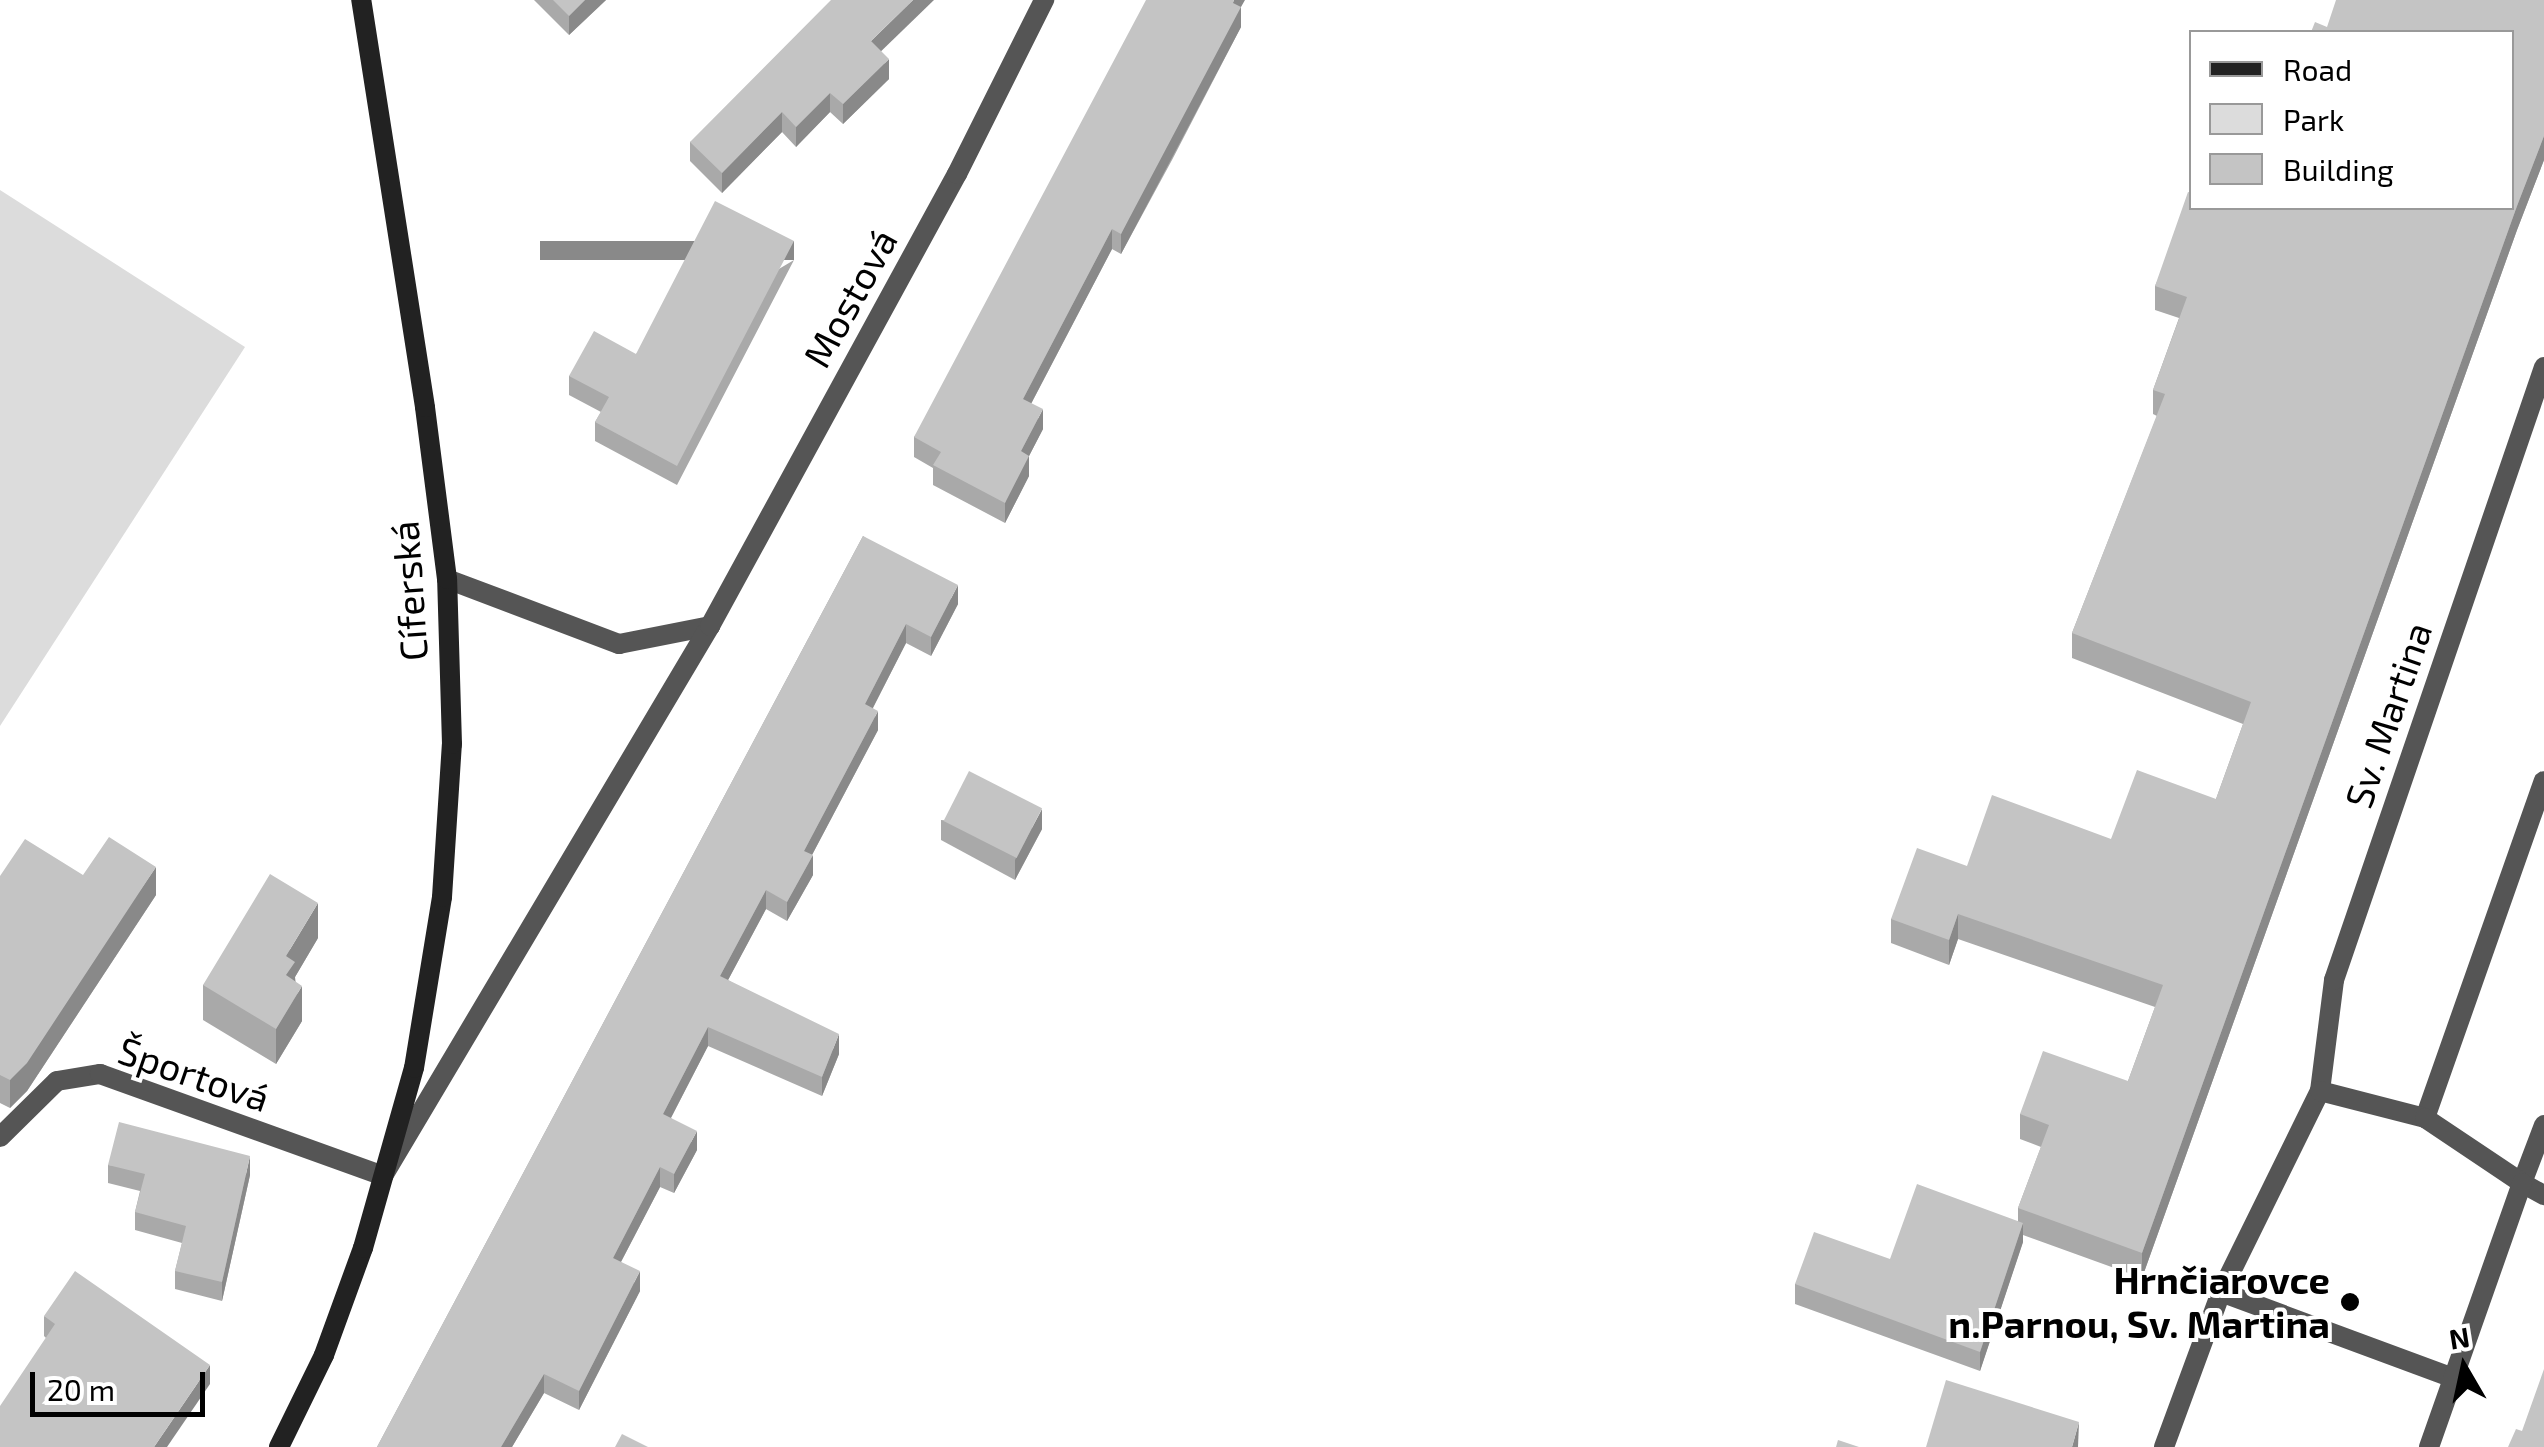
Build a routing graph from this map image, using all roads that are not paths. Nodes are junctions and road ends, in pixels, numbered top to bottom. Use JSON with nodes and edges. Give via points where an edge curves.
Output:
{"nodes":[{"id":1,"x":361,"y":0,"type":"edge"},
{"id":2,"x":1044,"y":0,"type":"edge"},
{"id":3,"x":2544,"y":367,"type":"edge"},
{"id":4,"x":447,"y":579,"type":"junction"},
{"id":5,"x":710,"y":626,"type":"junction"},
{"id":6,"x":2544,"y":781,"type":"edge"},
{"id":7,"x":2320,"y":1091,"type":"junction"},
{"id":8,"x":2424,"y":1118,"type":"junction"},
{"id":9,"x":2544,"y":1125,"type":"edge"},
{"id":10,"x":0,"y":1137,"type":"edge"},
{"id":11,"x":383,"y":1176,"type":"junction"},
{"id":12,"x":2522,"y":1183,"type":"junction"},
{"id":13,"x":2544,"y":1195,"type":"edge"},
{"id":14,"x":2220,"y":1292,"type":"junction"},
{"id":15,"x":2454,"y":1378,"type":"junction"},
{"id":16,"x":279,"y":1447,"type":"edge"},
{"id":17,"x":2164,"y":1447,"type":"edge"},
{"id":18,"x":2429,"y":1447,"type":"edge"}],
"edges":[{"from":1,"to":4,"type":"street","name":"Cíferská"},
{"from":2,"to":5,"type":"street","name":"Mostová","via":[[957,174]]},
{"from":3,"to":7,"type":"street","name":"Sv. Martina","via":[[2334,980]]},
{"from":4,"to":5,"type":"street","via":[[619,644]]},
{"from":4,"to":11,"type":"street","name":"Cíferská","via":[[452,744],[442,896],[414,1068]]},
{"from":5,"to":11,"type":"street","name":"Cíferská"},
{"from":6,"to":8,"type":"street"},
{"from":7,"to":8,"type":"street"},
{"from":7,"to":14,"type":"street","name":"Sv. Martina"},
{"from":8,"to":12,"type":"street"},
{"from":9,"to":12,"type":"street"},
{"from":10,"to":11,"type":"street","name":"Športová","via":[[57,1081],[100,1074]]},
{"from":11,"to":16,"type":"street","name":"Cíferská","via":[[324,1356]]},
{"from":12,"to":13,"type":"street"},
{"from":12,"to":15,"type":"street"},
{"from":14,"to":15,"type":"street"},
{"from":14,"to":17,"type":"street","name":"Sv. Martina"},
{"from":15,"to":18,"type":"street"}]}
